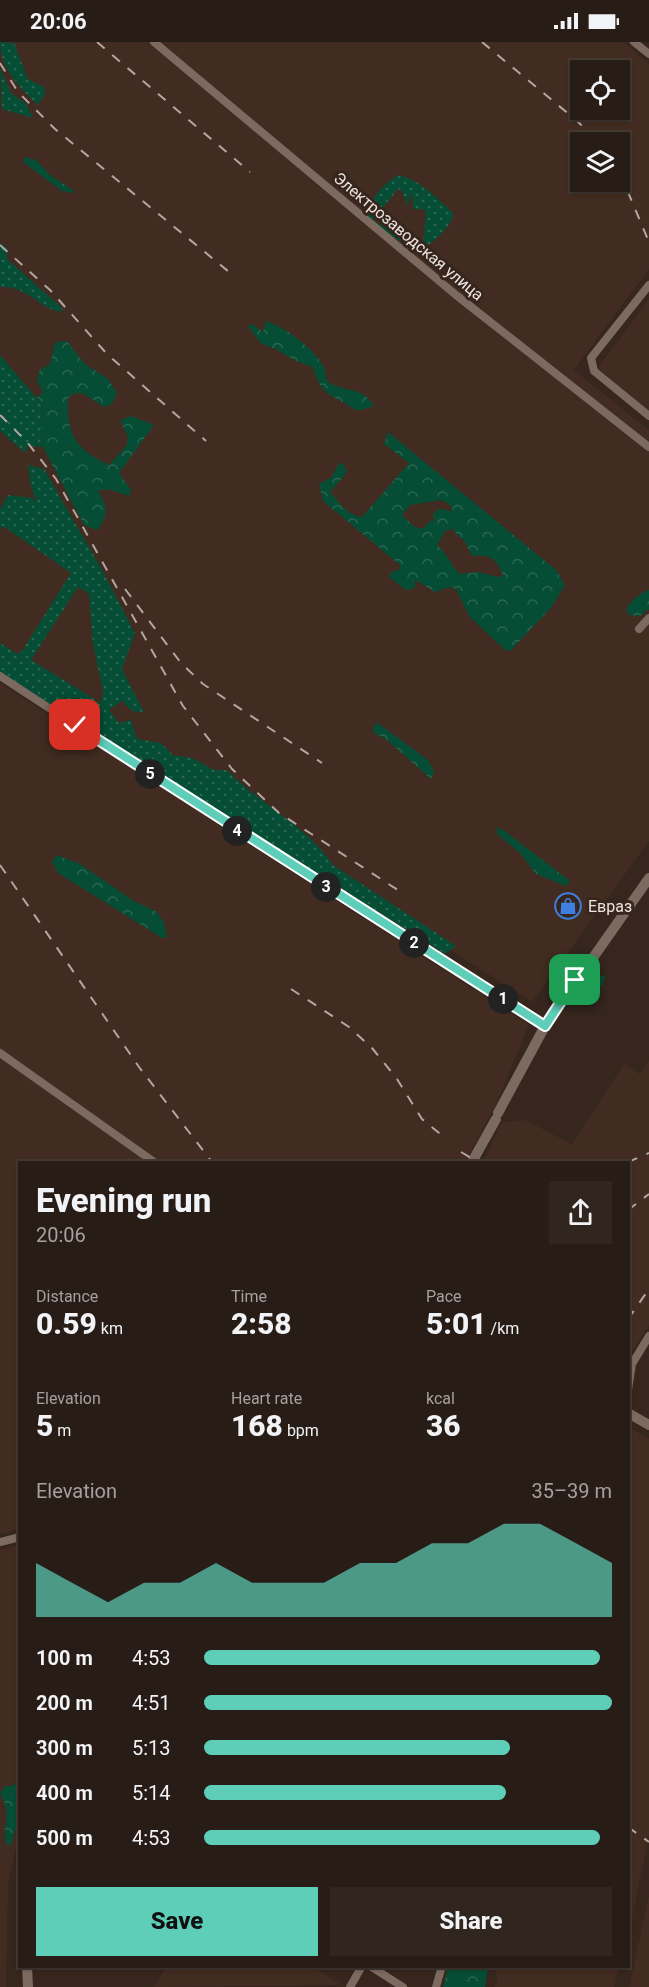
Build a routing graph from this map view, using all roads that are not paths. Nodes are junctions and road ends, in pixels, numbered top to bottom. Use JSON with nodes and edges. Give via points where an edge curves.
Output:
{"nodes":[{"id":1,"x":154,"y":42,"type":"edge"},
{"id":2,"x":634,"y":42,"type":"edge"},
{"id":3,"x":649,"y":54,"type":"edge"},
{"id":4,"x":649,"y":285,"type":"edge"},
{"id":5,"x":649,"y":416,"type":"edge"},
{"id":6,"x":649,"y":447,"type":"edge"},
{"id":7,"x":649,"y":618,"type":"edge"},
{"id":8,"x":639,"y":629,"type":"dead end"},
{"id":9,"x":0,"y":676,"type":"edge"},
{"id":10,"x":649,"y":878,"type":"edge"},
{"id":11,"x":545,"y":1026,"type":"junction"},
{"id":12,"x":0,"y":1053,"type":"edge"},
{"id":13,"x":153,"y":1161,"type":"edge"},
{"id":14,"x":473,"y":1161,"type":"edge"},
{"id":15,"x":649,"y":1336,"type":"edge"},
{"id":16,"x":630,"y":1377,"type":"edge"},
{"id":17,"x":630,"y":1414,"type":"edge"},
{"id":18,"x":649,"y":1425,"type":"edge"},
{"id":19,"x":18,"y":1538,"type":"edge"},
{"id":20,"x":0,"y":1542,"type":"edge"},
{"id":21,"x":27,"y":1968,"type":"edge"},
{"id":22,"x":361,"y":1968,"type":"edge"},
{"id":23,"x":373,"y":1968,"type":"edge"},
{"id":24,"x":441,"y":1968,"type":"edge"},
{"id":25,"x":28,"y":1987,"type":"edge"},
{"id":26,"x":350,"y":1987,"type":"edge"},
{"id":27,"x":403,"y":1987,"type":"edge"},
{"id":28,"x":436,"y":1987,"type":"edge"}],
"edges":[{"from":1,"to":6,"type":"street","name":"Электрозаводская улица","via":[[456,295]]},
{"from":2,"to":3,"type":"street"},
{"from":4,"to":5,"type":"street","via":[[591,358],[594,371]]},
{"from":7,"to":8,"type":"street"},
{"from":9,"to":11,"type":"street"},
{"from":10,"to":11,"type":"main road"},
{"from":11,"to":14,"type":"main road"},
{"from":12,"to":13,"type":"street"},
{"from":15,"to":16,"type":"street","via":[[632,1364]]},
{"from":17,"to":18,"type":"main road"},
{"from":19,"to":20,"type":"street"},
{"from":21,"to":25,"type":"main road"},
{"from":22,"to":26,"type":"street"},
{"from":23,"to":27,"type":"street"},
{"from":24,"to":28,"type":"street"}]}
